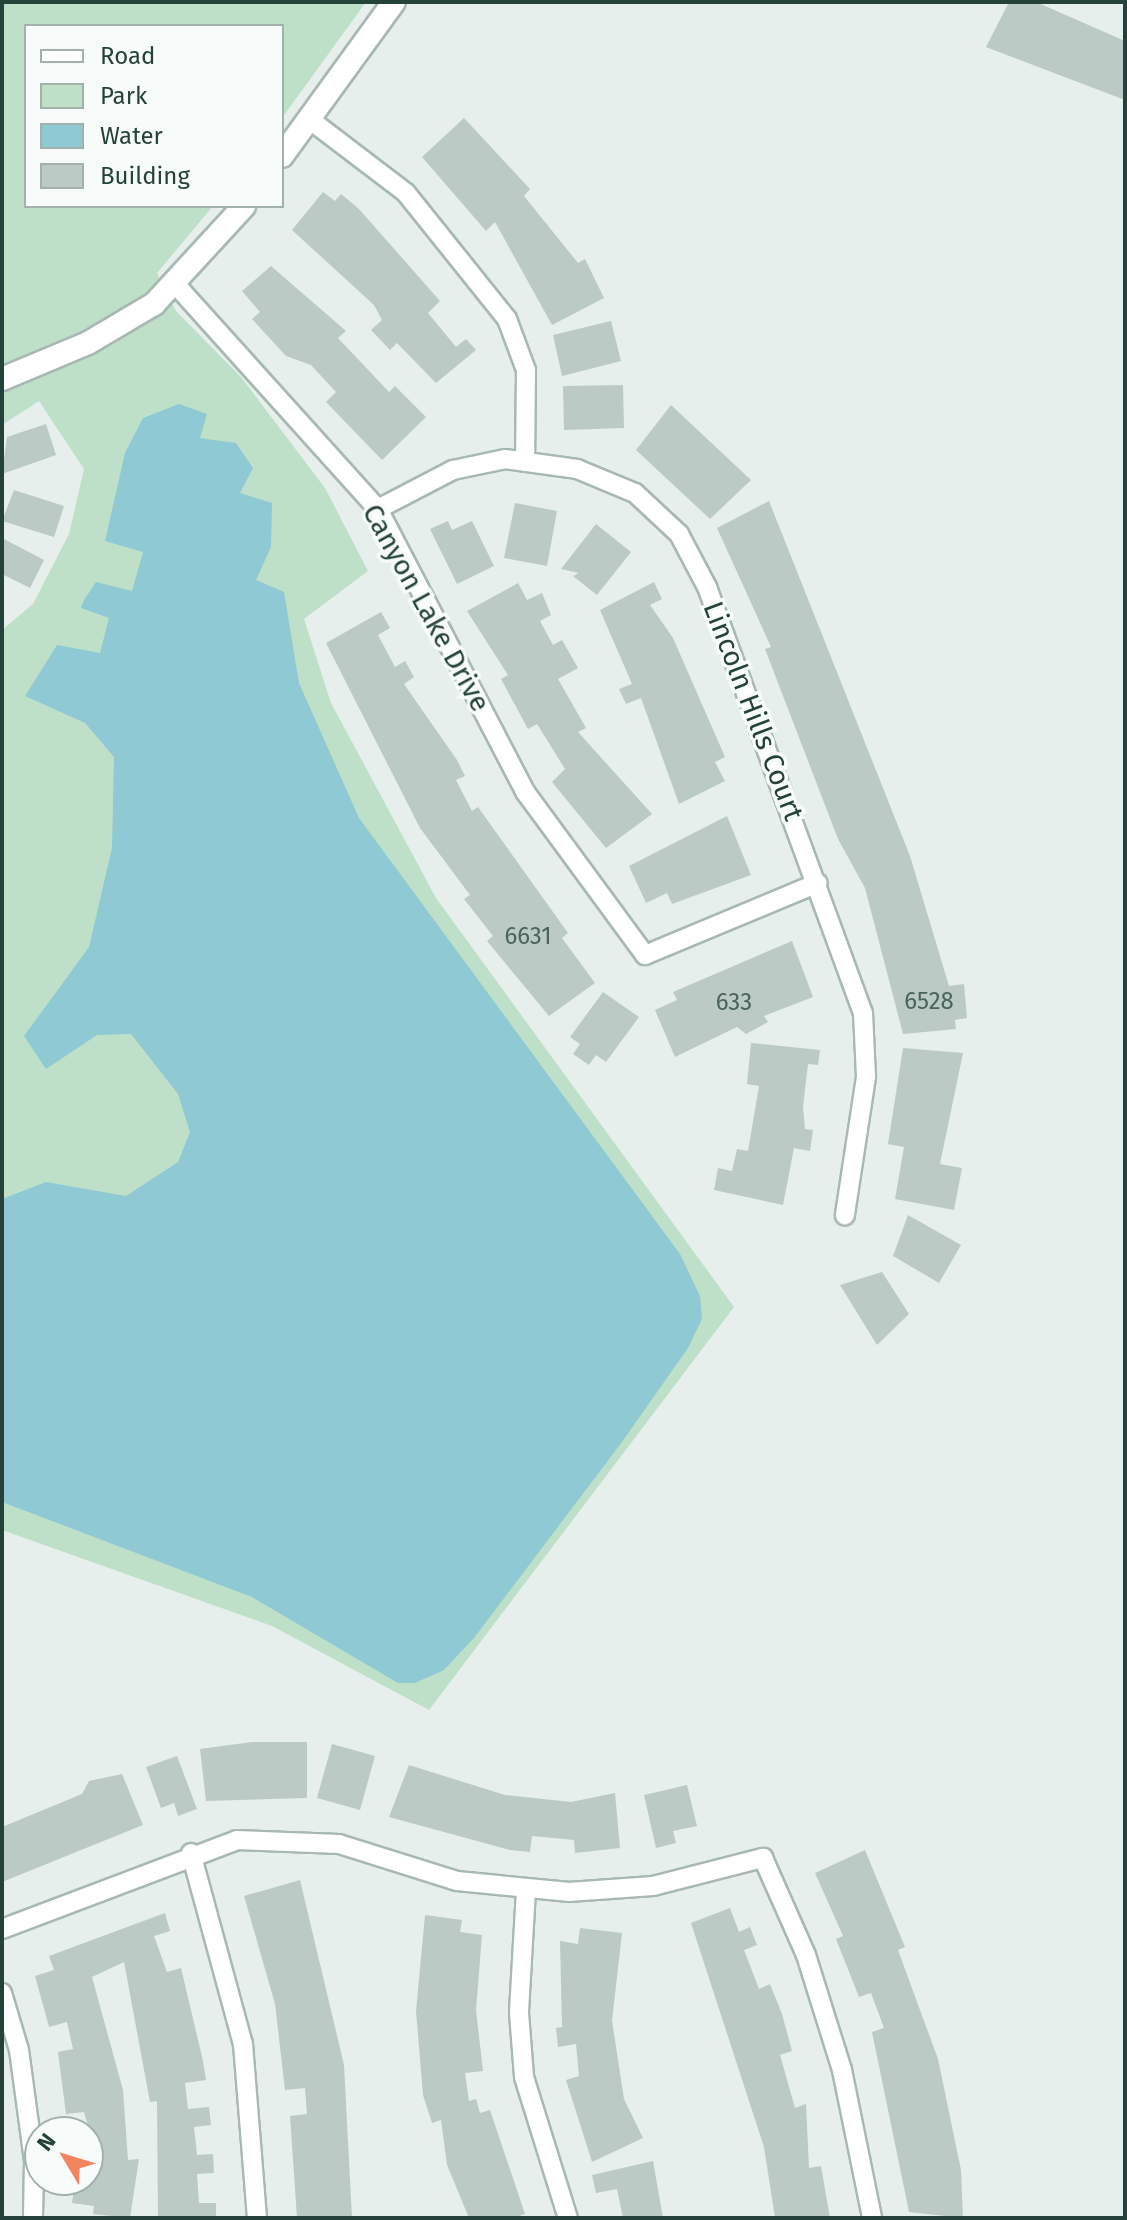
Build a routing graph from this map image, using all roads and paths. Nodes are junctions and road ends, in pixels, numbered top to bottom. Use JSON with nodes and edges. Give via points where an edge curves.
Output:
{"nodes":[{"id":1,"x":394,"y":2,"type":"edge"},
{"id":2,"x":309,"y":119,"type":"junction"},
{"id":3,"x":284,"y":153,"type":"edge"},
{"id":4,"x":242,"y":208,"type":"edge"},
{"id":5,"x":176,"y":285,"type":"junction"},
{"id":6,"x":2,"y":379,"type":"edge"},
{"id":7,"x":525,"y":462,"type":"junction"},
{"id":8,"x":378,"y":509,"type":"junction"},
{"id":9,"x":818,"y":883,"type":"junction"},
{"id":10,"x":845,"y":1215,"type":"dead end"},
{"id":11,"x":191,"y":1853,"type":"junction"},
{"id":12,"x":526,"y":1890,"type":"junction"},
{"id":13,"x":2,"y":1929,"type":"edge"},
{"id":14,"x":2,"y":1993,"type":"edge"},
{"id":15,"x":33,"y":2218,"type":"edge"},
{"id":16,"x":257,"y":2218,"type":"edge"},
{"id":17,"x":568,"y":2218,"type":"edge"},
{"id":18,"x":872,"y":2218,"type":"edge"}],
"edges":[{"from":1,"to":2,"type":"street"},
{"from":2,"to":3,"type":"street"},
{"from":2,"to":7,"type":"street","via":[[406,193],[507,319],[526,370]]},
{"from":4,"to":5,"type":"street"},
{"from":5,"to":6,"type":"street","via":[[88,343]]},
{"from":5,"to":8,"type":"street","name":"Canyon Lake Drive"},
{"from":7,"to":8,"type":"street","name":"Lincoln Hills Court","via":[[453,470]]},
{"from":7,"to":9,"type":"street","name":"Lincoln Hills Court","via":[[577,469],[635,493],[679,534],[707,587]]},
{"from":8,"to":9,"type":"street","name":"Canyon Lake Drive","via":[[526,793],[645,955]]},
{"from":9,"to":10,"type":"street","name":"Lincoln Hills Court","via":[[863,1013],[866,1077]]},
{"from":11,"to":12,"type":"street","via":[[237,1840],[303,1838],[457,1881]]},
{"from":11,"to":13,"type":"street"},
{"from":11,"to":16,"type":"street","via":[[243,2044]]},
{"from":12,"to":17,"type":"street","via":[[519,2013],[524,2077]]},
{"from":12,"to":18,"type":"street","via":[[653,1886],[763,1858],[806,1955],[842,2070]]},
{"from":14,"to":15,"type":"street","via":[[19,2050],[34,2161]]}]}
